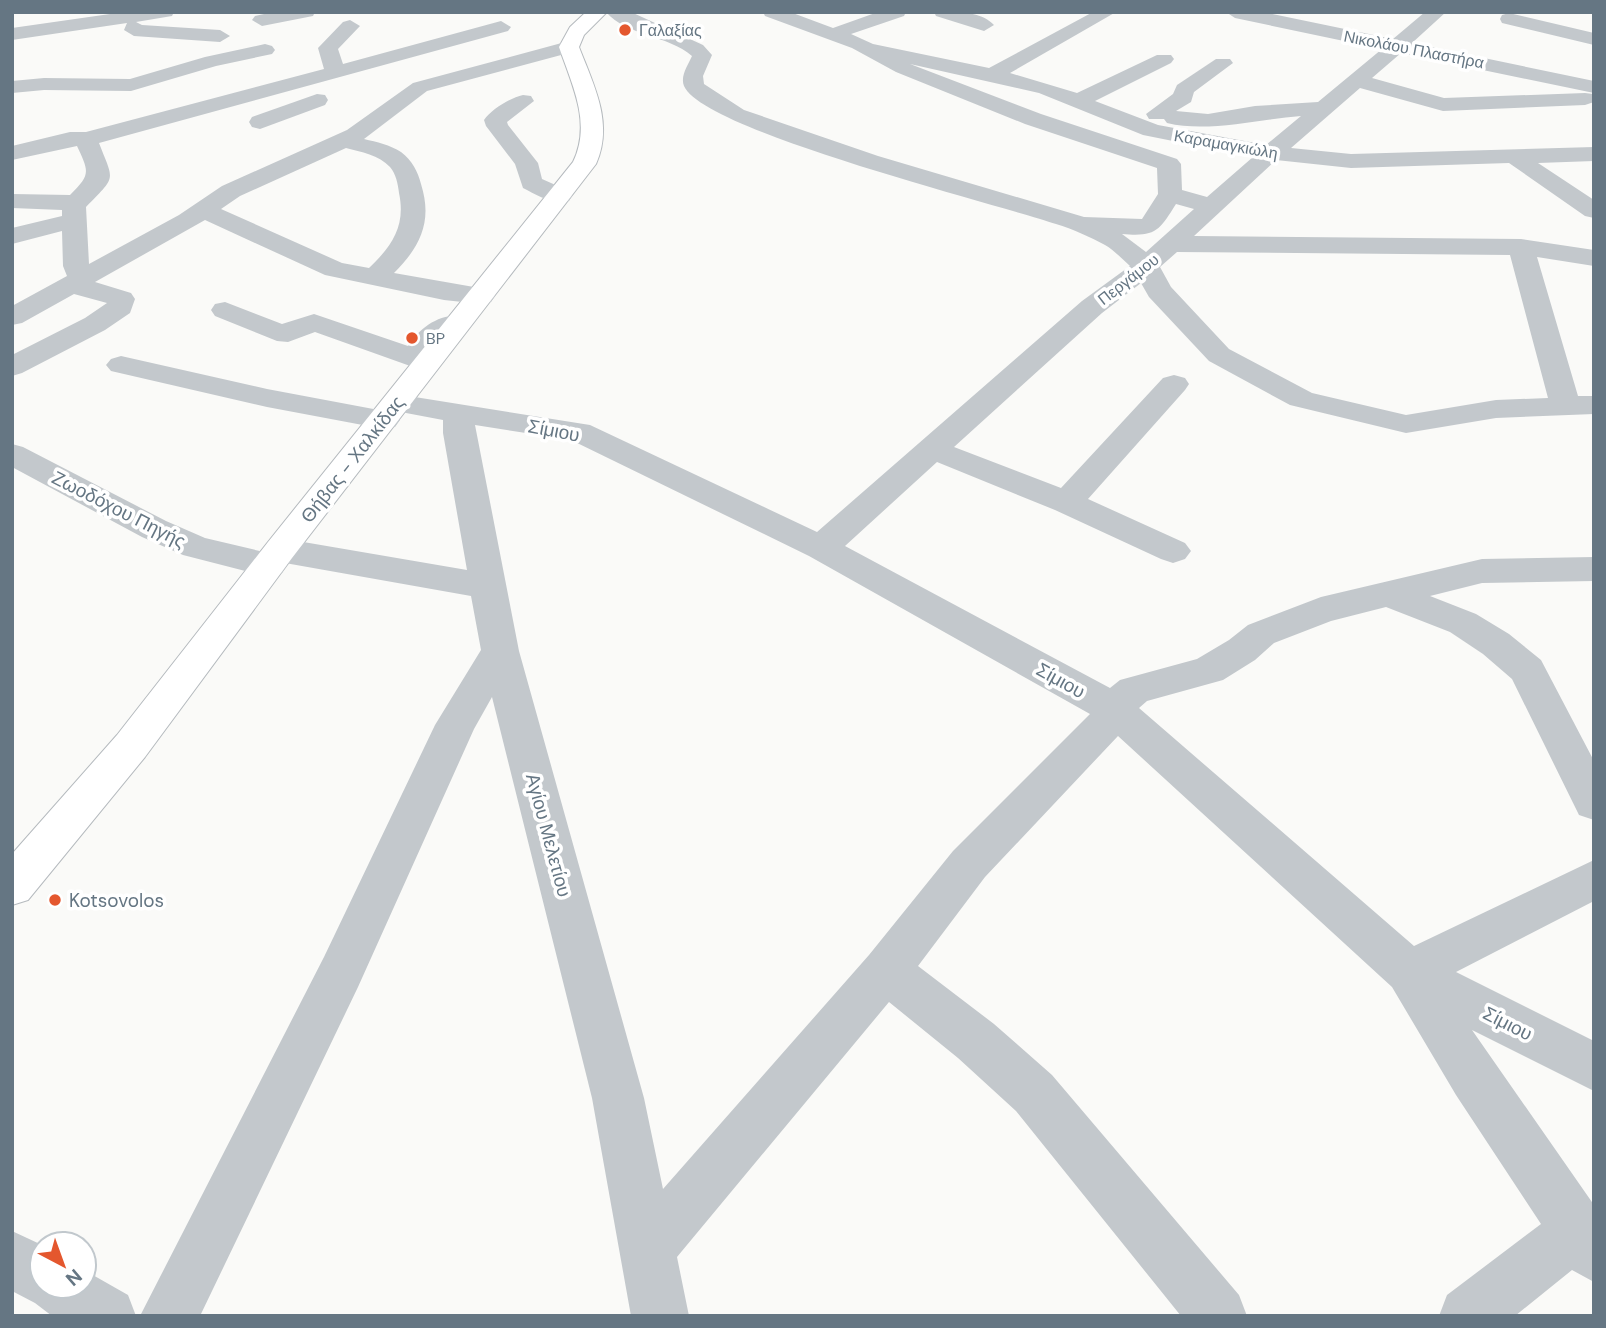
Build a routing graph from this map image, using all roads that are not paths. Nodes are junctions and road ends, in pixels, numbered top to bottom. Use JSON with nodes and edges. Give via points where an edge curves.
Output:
{"nodes":[{"id":1,"x":44,"y":12,"type":"edge"},
{"id":2,"x":165,"y":12,"type":"edge"},
{"id":3,"x":306,"y":12,"type":"edge"},
{"id":4,"x":317,"y":12,"type":"edge"},
{"id":5,"x":598,"y":12,"type":"edge"},
{"id":6,"x":615,"y":12,"type":"edge"},
{"id":7,"x":772,"y":12,"type":"edge"},
{"id":8,"x":897,"y":12,"type":"edge"},
{"id":9,"x":943,"y":12,"type":"edge"},
{"id":10,"x":1107,"y":12,"type":"edge"},
{"id":11,"x":1235,"y":12,"type":"edge"},
{"id":12,"x":1437,"y":12,"type":"edge"},
{"id":13,"x":142,"y":16,"type":"junction"},
{"id":14,"x":472,"y":16,"type":"dead end"},
{"id":15,"x":804,"y":16,"type":"edge"},
{"id":16,"x":262,"y":20,"type":"dead end"},
{"id":17,"x":984,"y":20,"type":"edge"},
{"id":18,"x":1504,"y":26,"type":"edge"},
{"id":19,"x":12,"y":27,"type":"edge"},
{"id":20,"x":519,"y":31,"type":"junction"},
{"id":21,"x":12,"y":34,"type":"edge"},
{"id":22,"x":833,"y":34,"type":"junction"},
{"id":23,"x":220,"y":36,"type":"dead end"},
{"id":24,"x":1594,"y":39,"type":"edge"},
{"id":25,"x":569,"y":44,"type":"junction"},
{"id":26,"x":1395,"y":46,"type":"junction"},
{"id":27,"x":870,"y":49,"type":"junction"},
{"id":28,"x":265,"y":50,"type":"dead end"},
{"id":29,"x":1164,"y":59,"type":"dead end"},
{"id":30,"x":1478,"y":62,"type":"junction"},
{"id":31,"x":1223,"y":63,"type":"dead end"},
{"id":32,"x":992,"y":75,"type":"junction"},
{"id":33,"x":1356,"y":80,"type":"junction"},
{"id":34,"x":147,"y":81,"type":"junction"},
{"id":35,"x":338,"y":83,"type":"junction"},
{"id":36,"x":12,"y":87,"type":"edge"},
{"id":37,"x":1594,"y":87,"type":"edge"},
{"id":38,"x":375,"y":90,"type":"dead end"},
{"id":39,"x":1594,"y":98,"type":"edge"},
{"id":40,"x":237,"y":99,"type":"junction"},
{"id":41,"x":403,"y":99,"type":"junction"},
{"id":42,"x":1080,"y":100,"type":"junction"},
{"id":43,"x":523,"y":102,"type":"dead end"},
{"id":44,"x":1322,"y":108,"type":"junction"},
{"id":45,"x":1103,"y":110,"type":"junction"},
{"id":46,"x":1157,"y":114,"type":"junction"},
{"id":47,"x":260,"y":122,"type":"junction"},
{"id":48,"x":143,"y":124,"type":"junction"},
{"id":49,"x":178,"y":132,"type":"dead end"},
{"id":50,"x":87,"y":139,"type":"junction"},
{"id":51,"x":345,"y":140,"type":"junction"},
{"id":52,"x":12,"y":153,"type":"edge"},
{"id":53,"x":1270,"y":153,"type":"junction"},
{"id":54,"x":1594,"y":154,"type":"edge"},
{"id":55,"x":270,"y":156,"type":"junction"},
{"id":56,"x":1516,"y":158,"type":"junction"},
{"id":57,"x":1170,"y":194,"type":"junction"},
{"id":58,"x":560,"y":196,"type":"junction"},
{"id":59,"x":12,"y":201,"type":"edge"},
{"id":60,"x":1210,"y":206,"type":"junction"},
{"id":61,"x":203,"y":210,"type":"junction"},
{"id":62,"x":1594,"y":211,"type":"edge"},
{"id":63,"x":76,"y":212,"type":"junction"},
{"id":64,"x":1067,"y":219,"type":"junction"},
{"id":65,"x":12,"y":236,"type":"edge"},
{"id":66,"x":1172,"y":244,"type":"junction"},
{"id":67,"x":1521,"y":247,"type":"junction"},
{"id":68,"x":1594,"y":258,"type":"edge"},
{"id":69,"x":1146,"y":266,"type":"junction"},
{"id":70,"x":376,"y":276,"type":"junction"},
{"id":71,"x":76,"y":281,"type":"junction"},
{"id":72,"x":481,"y":296,"type":"junction"},
{"id":73,"x":225,"y":310,"type":"dead end"},
{"id":74,"x":12,"y":317,"type":"edge"},
{"id":75,"x":429,"y":360,"type":"junction"},
{"id":76,"x":121,"y":365,"type":"dead end"},
{"id":77,"x":12,"y":367,"type":"edge"},
{"id":78,"x":1174,"y":384,"type":"dead end"},
{"id":79,"x":1579,"y":405,"type":"edge"},
{"id":80,"x":390,"y":411,"type":"junction"},
{"id":81,"x":459,"y":415,"type":"junction"},
{"id":82,"x":934,"y":450,"type":"junction"},
{"id":83,"x":12,"y":454,"type":"edge"},
{"id":84,"x":1067,"y":502,"type":"junction"},
{"id":85,"x":821,"y":548,"type":"junction"},
{"id":86,"x":1173,"y":551,"type":"dead end"},
{"id":87,"x":275,"y":558,"type":"junction"},
{"id":88,"x":1594,"y":569,"type":"edge"},
{"id":89,"x":487,"y":586,"type":"junction"},
{"id":90,"x":1387,"y":593,"type":"junction"},
{"id":91,"x":500,"y":651,"type":"junction"},
{"id":92,"x":1113,"y":708,"type":"junction"},
{"id":93,"x":1594,"y":803,"type":"edge"},
{"id":94,"x":1594,"y":879,"type":"edge"},
{"id":95,"x":12,"y":886,"type":"edge"},
{"id":96,"x":886,"y":970,"type":"junction"},
{"id":97,"x":1409,"y":972,"type":"junction"},
{"id":98,"x":1594,"y":1067,"type":"edge"},
{"id":99,"x":1585,"y":1242,"type":"edge"},
{"id":100,"x":646,"y":1250,"type":"junction"},
{"id":101,"x":12,"y":1259,"type":"edge"},
{"id":102,"x":28,"y":1269,"type":"edge"},
{"id":103,"x":80,"y":1300,"type":"edge"},
{"id":104,"x":107,"y":1316,"type":"edge"},
{"id":105,"x":169,"y":1316,"type":"edge"},
{"id":106,"x":660,"y":1316,"type":"edge"},
{"id":107,"x":1218,"y":1316,"type":"edge"},
{"id":108,"x":1468,"y":1316,"type":"edge"}],
"edges":[{"from":1,"to":19,"type":"street"},
{"from":2,"to":13,"type":"street"},
{"from":3,"to":16,"type":"street"},
{"from":4,"to":35,"type":"street","via":[[347,28],[328,48]]},
{"from":5,"to":25,"type":"main road","via":[[582,24]]},
{"from":6,"to":64,"type":"street","via":[[699,51],[702,55],[694,85],[736,115],[870,161]]},
{"from":7,"to":15,"type":"street"},
{"from":8,"to":22,"type":"street"},
{"from":9,"to":17,"type":"street"},
{"from":10,"to":32,"type":"street"},
{"from":11,"to":26,"type":"street","name":"Νικολάου Πλαστήρα"},
{"from":12,"to":26,"type":"street","name":"Περγάμου"},
{"from":13,"to":21,"type":"street"},
{"from":13,"to":23,"type":"street","via":[[134,30]]},
{"from":14,"to":20,"type":"street"},
{"from":15,"to":22,"type":"street"},
{"from":18,"to":24,"type":"street"},
{"from":18,"to":30,"type":"street"},
{"from":20,"to":25,"type":"street"},
{"from":20,"to":35,"type":"street"},
{"from":22,"to":27,"type":"street"},
{"from":25,"to":41,"type":"street","via":[[433,82]]},
{"from":25,"to":58,"type":"main road","name":"Θήβας - Χαλκίδας","via":[[593,114],[594,133],[584,164]]},
{"from":26,"to":30,"type":"street","name":"Νικολάου Πλαστήρα"},
{"from":26,"to":33,"type":"street","name":"Περγάμου"},
{"from":27,"to":32,"type":"street","name":"Καραμαγκιώλη"},
{"from":27,"to":57,"type":"street","via":[[903,68],[1033,119],[1170,164]]},
{"from":28,"to":34,"type":"street"},
{"from":29,"to":42,"type":"street"},
{"from":30,"to":37,"type":"street","name":"Νικολάου Πλαστήρα"},
{"from":31,"to":46,"type":"street"},
{"from":32,"to":42,"type":"street","name":"Καραμαγκιώλη"},
{"from":33,"to":39,"type":"street","via":[[1443,105]]},
{"from":33,"to":44,"type":"street","name":"Περγάμου"},
{"from":34,"to":36,"type":"street","via":[[121,86]]},
{"from":34,"to":48,"type":"street","via":[[150,92],[131,111]]},
{"from":35,"to":40,"type":"street"},
{"from":35,"to":47,"type":"street"},
{"from":38,"to":41,"type":"street"},
{"from":40,"to":47,"type":"street"},
{"from":40,"to":48,"type":"street"},
{"from":41,"to":51,"type":"street"},
{"from":42,"to":45,"type":"street","name":"Καραμαγκιώλη"},
{"from":43,"to":58,"type":"street","via":[[495,120],[497,126],[526,163],[531,183]]},
{"from":44,"to":46,"type":"street","via":[[1208,121]]},
{"from":44,"to":53,"type":"street","name":"Περγάμου"},
{"from":45,"to":46,"type":"street"},
{"from":45,"to":53,"type":"street","name":"Καραμαγκιώλη","via":[[1163,133]]},
{"from":47,"to":55,"type":"street"},
{"from":48,"to":49,"type":"street"},
{"from":48,"to":50,"type":"street"},
{"from":50,"to":52,"type":"street"},
{"from":50,"to":63,"type":"street","via":[[98,165],[98,179]]},
{"from":51,"to":55,"type":"street"},
{"from":51,"to":70,"type":"street","via":[[397,161],[407,174],[415,205],[415,222],[407,241]]},
{"from":53,"to":56,"type":"street","name":"Καραμαγκιώλη","via":[[1351,161]]},
{"from":53,"to":60,"type":"street","name":"Περγάμου"},
{"from":54,"to":56,"type":"street","name":"Καραμαγκιώλη"},
{"from":55,"to":61,"type":"street"},
{"from":56,"to":62,"type":"street"},
{"from":57,"to":60,"type":"street"},
{"from":57,"to":64,"type":"street","via":[[1151,224],[1142,228]]},
{"from":58,"to":72,"type":"main road","name":"Θήβας - Χαλκίδας"},
{"from":59,"to":63,"type":"street"},
{"from":60,"to":66,"type":"street","name":"Περγάμου"},
{"from":61,"to":70,"type":"street","via":[[325,266]]},
{"from":61,"to":71,"type":"street"},
{"from":63,"to":65,"type":"street"},
{"from":63,"to":71,"type":"street"},
{"from":64,"to":69,"type":"street","via":[[1117,241]]},
{"from":66,"to":67,"type":"street"},
{"from":66,"to":69,"type":"street","name":"Περγάμου"},
{"from":67,"to":68,"type":"street"},
{"from":67,"to":79,"type":"street"},
{"from":69,"to":79,"type":"street","via":[[1159,291],[1219,355],[1301,399],[1406,424],[1496,409]]},
{"from":69,"to":82,"type":"street","name":"Περγάμου","via":[[1092,307]]},
{"from":70,"to":72,"type":"street"},
{"from":71,"to":74,"type":"street"},
{"from":71,"to":77,"type":"street","via":[[121,299],[120,307]]},
{"from":72,"to":75,"type":"main road","name":"Θήβας - Χαλκίδας"},
{"from":73,"to":75,"type":"street","via":[[277,332],[288,333],[314,322]]},
{"from":75,"to":80,"type":"main road","name":"Θήβας - Χαλκίδας"},
{"from":76,"to":80,"type":"street","via":[[267,398]]},
{"from":78,"to":84,"type":"street"},
{"from":80,"to":81,"type":"street"},
{"from":80,"to":87,"type":"main road","name":"Θήβας - Χαλκίδας"},
{"from":81,"to":85,"type":"street","name":"Σίμιου","via":[[579,432]]},
{"from":81,"to":89,"type":"street","name":"Αγίου Μελετίου"},
{"from":82,"to":84,"type":"street"},
{"from":82,"to":85,"type":"street","name":"Περγάμου"},
{"from":83,"to":87,"type":"street","name":"Ζωοδόχου Πηγής","via":[[195,547]]},
{"from":84,"to":86,"type":"street"},
{"from":85,"to":92,"type":"street","name":"Σίμιου"},
{"from":87,"to":89,"type":"street","name":"Ζωοδόχου Πηγής"},
{"from":87,"to":95,"type":"main road","name":"Θήβας - Χαλκίδας","via":[[131,746]]},
{"from":88,"to":90,"type":"street","via":[[1482,571]]},
{"from":89,"to":91,"type":"street","name":"Αγίου Μελετίου"},
{"from":90,"to":92,"type":"street","via":[[1288,622],[1261,634],[1209,670],[1134,690]]},
{"from":90,"to":93,"type":"street","via":[[1463,623],[1527,670]]},
{"from":91,"to":100,"type":"street","name":"Αγίου Μελετίου","via":[[618,1098]]},
{"from":91,"to":105,"type":"street","via":[[455,725],[341,972]]},
{"from":92,"to":96,"type":"street","via":[[1101,731],[969,864]]},
{"from":92,"to":97,"type":"street","name":"Σίμιου"},
{"from":94,"to":97,"type":"street"},
{"from":96,"to":100,"type":"street"},
{"from":96,"to":107,"type":"street","via":[[1034,1093]]},
{"from":97,"to":98,"type":"street","name":"Σίμιου"},
{"from":97,"to":99,"type":"street"},
{"from":99,"to":108,"type":"street"},
{"from":100,"to":106,"type":"street","name":"Αγίου Μελετίου"},
{"from":101,"to":102,"type":"street"},
{"from":103,"to":104,"type":"street"}]}
